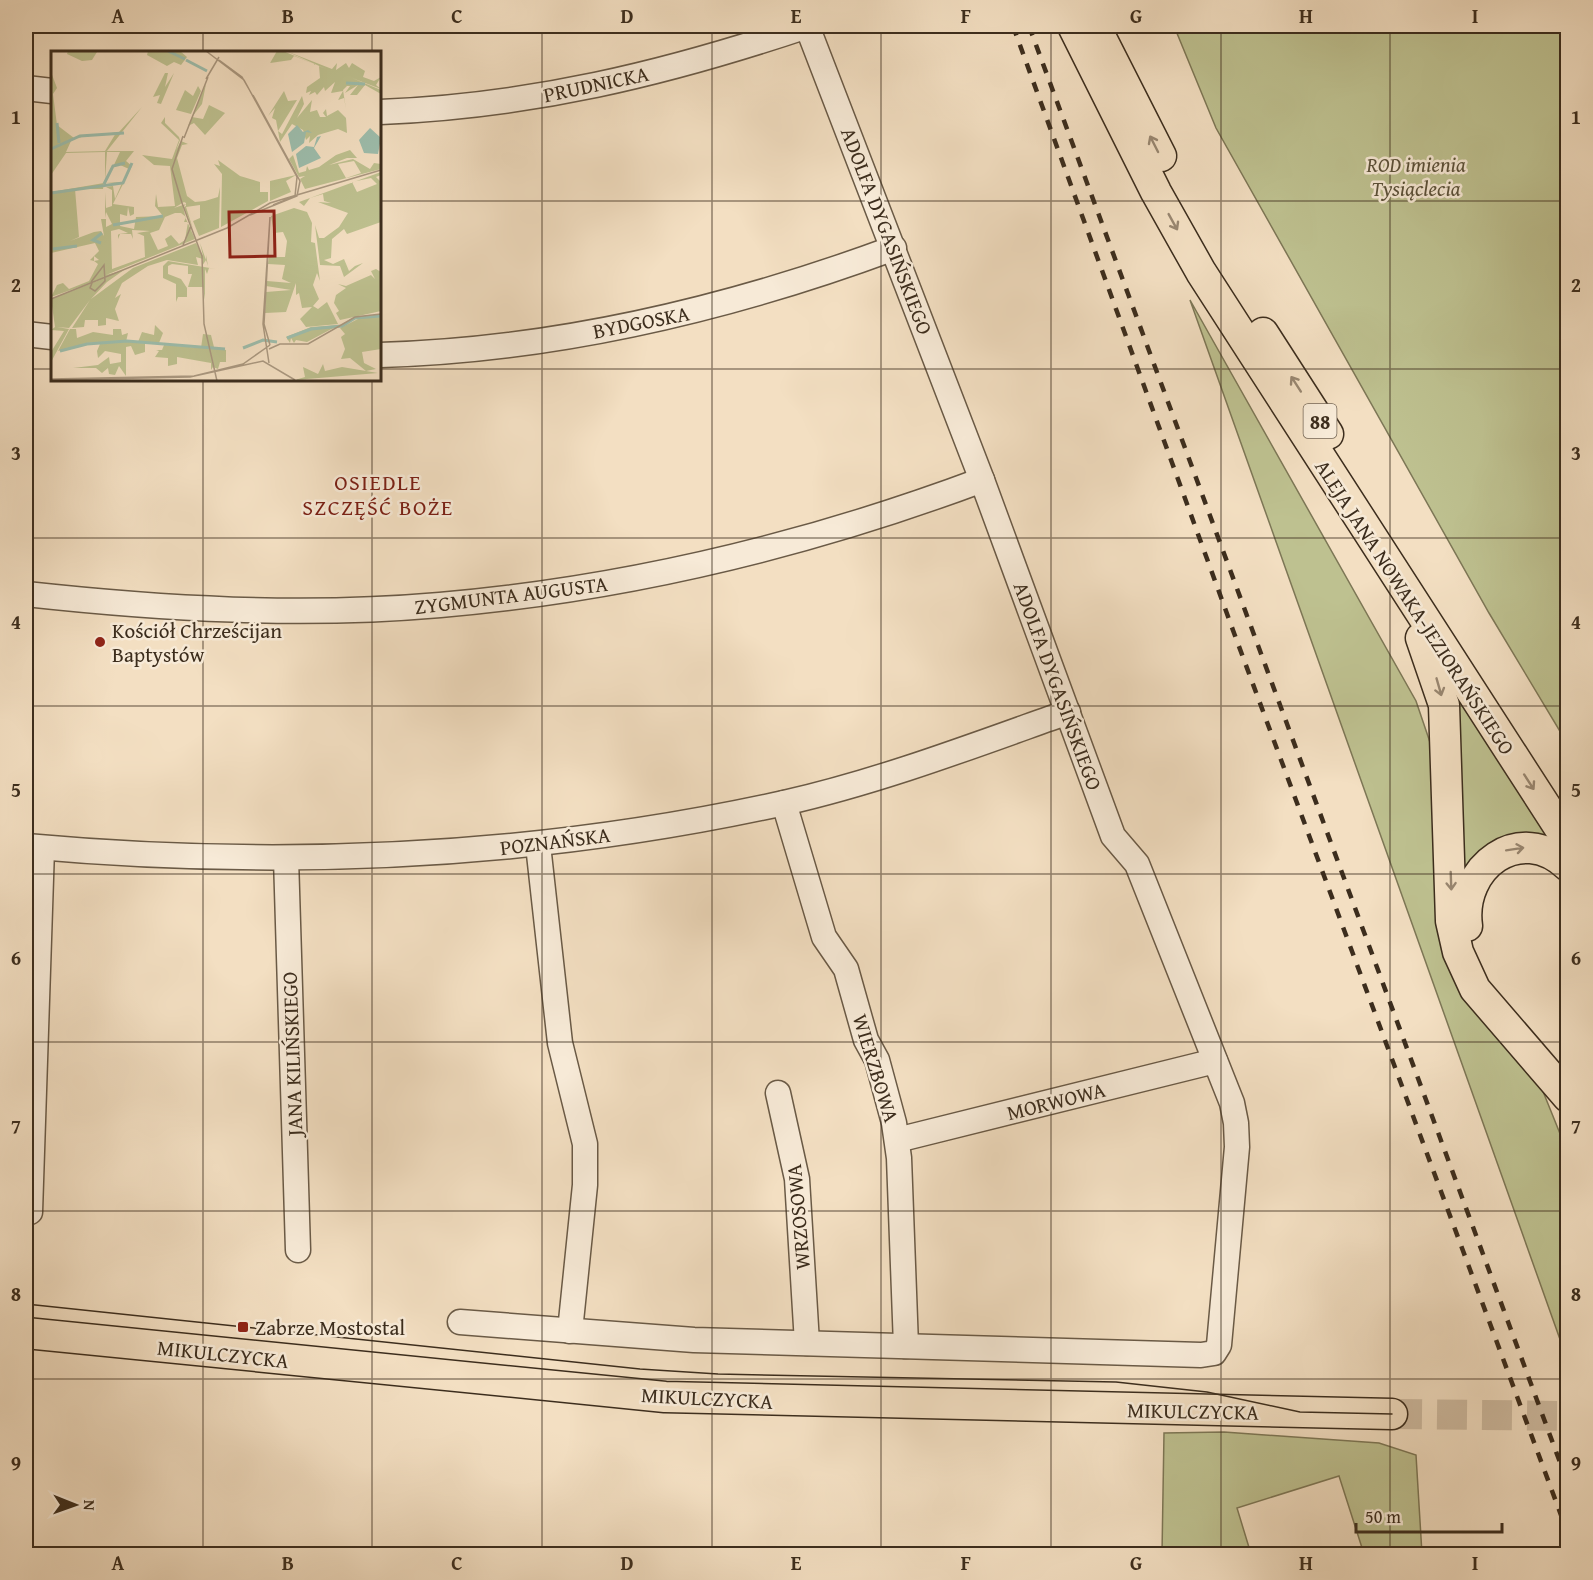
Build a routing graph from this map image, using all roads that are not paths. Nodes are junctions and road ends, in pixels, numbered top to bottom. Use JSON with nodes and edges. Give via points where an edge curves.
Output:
{"nodes":[{"id":1,"x":807,"y":26,"type":"edge"},
{"id":2,"x":1073,"y":26,"type":"edge"},
{"id":3,"x":1095,"y":26,"type":"edge"},
{"id":4,"x":26,"y":88,"type":"edge"},
{"id":5,"x":51,"y":91,"type":"edge"},
{"id":6,"x":381,"y":112,"type":"edge"},
{"id":7,"x":894,"y":248,"type":"junction"},
{"id":8,"x":26,"y":334,"type":"edge"},
{"id":9,"x":51,"y":337,"type":"edge"},
{"id":10,"x":381,"y":355,"type":"edge"},
{"id":11,"x":982,"y":480,"type":"junction"},
{"id":12,"x":1394,"y":574,"type":"junction"},
{"id":13,"x":26,"y":594,"type":"edge"},
{"id":14,"x":1068,"y":712,"type":"junction"},
{"id":15,"x":784,"y":802,"type":"junction"},
{"id":16,"x":1568,"y":804,"type":"edge"},
{"id":17,"x":1568,"y":841,"type":"edge"},
{"id":18,"x":538,"y":845,"type":"junction"},
{"id":19,"x":34,"y":847,"type":"edge"},
{"id":20,"x":286,"y":858,"type":"junction"},
{"id":21,"x":1568,"y":866,"type":"edge"},
{"id":22,"x":1215,"y":1061,"type":"junction"},
{"id":23,"x":1568,"y":1082,"type":"edge"},
{"id":24,"x":778,"y":1093,"type":"dead end"},
{"id":25,"x":1568,"y":1097,"type":"edge"},
{"id":26,"x":897,"y":1140,"type":"junction"},
{"id":27,"x":30,"y":1212,"type":"dead end"},
{"id":28,"x":298,"y":1250,"type":"dead end"},
{"id":29,"x":460,"y":1322,"type":"dead end"},
{"id":30,"x":570,"y":1331,"type":"junction"},
{"id":31,"x":26,"y":1333,"type":"edge"},
{"id":32,"x":807,"y":1343,"type":"junction"},
{"id":33,"x":906,"y":1346,"type":"junction"},
{"id":34,"x":1392,"y":1414,"type":"tunnel mouth"}],
"edges":[{"from":1,"to":6,"type":"street","name":"PRUDNICKA","via":[[690,63],[577,91]]},
{"from":1,"to":7,"type":"street","name":"ADOLFA DYGASIŃSKIEGO"},
{"from":2,"to":12,"type":"main road","name":"ALEJA JANA NOWAKA-JEZIORAŃSKIEGO","number":"88","one_way":true,"via":[[1201,272]]},
{"from":16,"to":3,"type":"main road","name":"ALEJA JANA NOWAKA-JEZIORAŃSKIEGO","number":"88","one_way":true,"via":[[1218,261]]},
{"from":4,"to":5,"type":"street"},
{"from":7,"to":10,"type":"street","name":"BYDGOSKA","via":[[775,289],[664,318],[493,346]]},
{"from":7,"to":11,"type":"street","name":"ADOLFA DYGASIŃSKIEGO"},
{"from":8,"to":9,"type":"street"},
{"from":11,"to":13,"type":"street","name":"ZYGMUNTA AUGUSTA","via":[[919,503],[728,559],[554,593],[439,606],[264,611]]},
{"from":11,"to":14,"type":"street","name":"ADOLFA DYGASIŃSKIEGO"},
{"from":12,"to":17,"type":"main road","name":"ALEJA JANA NOWAKA-JEZIORAŃSKIEGO","number":"88","one_way":true},
{"from":12,"to":25,"type":"main road","one_way":true,"via":[[1431,661],[1444,705],[1451,921],[1458,952],[1475,989]]},
{"from":14,"to":15,"type":"street","name":"POZNAŃSKA","via":[[872,779]]},
{"from":14,"to":22,"type":"street","name":"ADOLFA DYGASIŃSKIEGO","via":[[1113,836],[1137,864]]},
{"from":15,"to":18,"type":"street","name":"POZNAŃSKA"},
{"from":15,"to":26,"type":"street","name":"WIERZBOWA","via":[[824,937],[846,969],[866,1040],[877,1060]]},
{"from":18,"to":20,"type":"street","name":"POZNAŃSKA","via":[[422,854]]},
{"from":18,"to":30,"type":"street","via":[[560,1043],[585,1144],[585,1185]]},
{"from":19,"to":20,"type":"street","name":"POZNAŃSKA"},
{"from":19,"to":27,"type":"street"},
{"from":20,"to":28,"type":"street","name":"JANA KILIŃSKIEGO"},
{"from":23,"to":21,"type":"main road","one_way":true,"via":[[1485,981],[1470,948],[1466,919],[1472,885],[1484,866],[1505,850],[1528,847],[1557,855]]},
{"from":22,"to":26,"type":"street","name":"MORWOWA"},
{"from":22,"to":33,"type":"street","name":"ADOLFA DYGASIŃSKIEGO","via":[[1232,1103],[1237,1147],[1218,1345],[1214,1353]]},
{"from":24,"to":32,"type":"street","name":"WRZOSOWA","via":[[798,1190]]},
{"from":26,"to":33,"type":"street","name":"WIERZBOWA"},
{"from":29,"to":30,"type":"street"},
{"from":30,"to":32,"type":"street"},
{"from":31,"to":34,"type":"main road","name":"MIKULCZYCKA","via":[[665,1397]]},
{"from":32,"to":33,"type":"street"}]}
